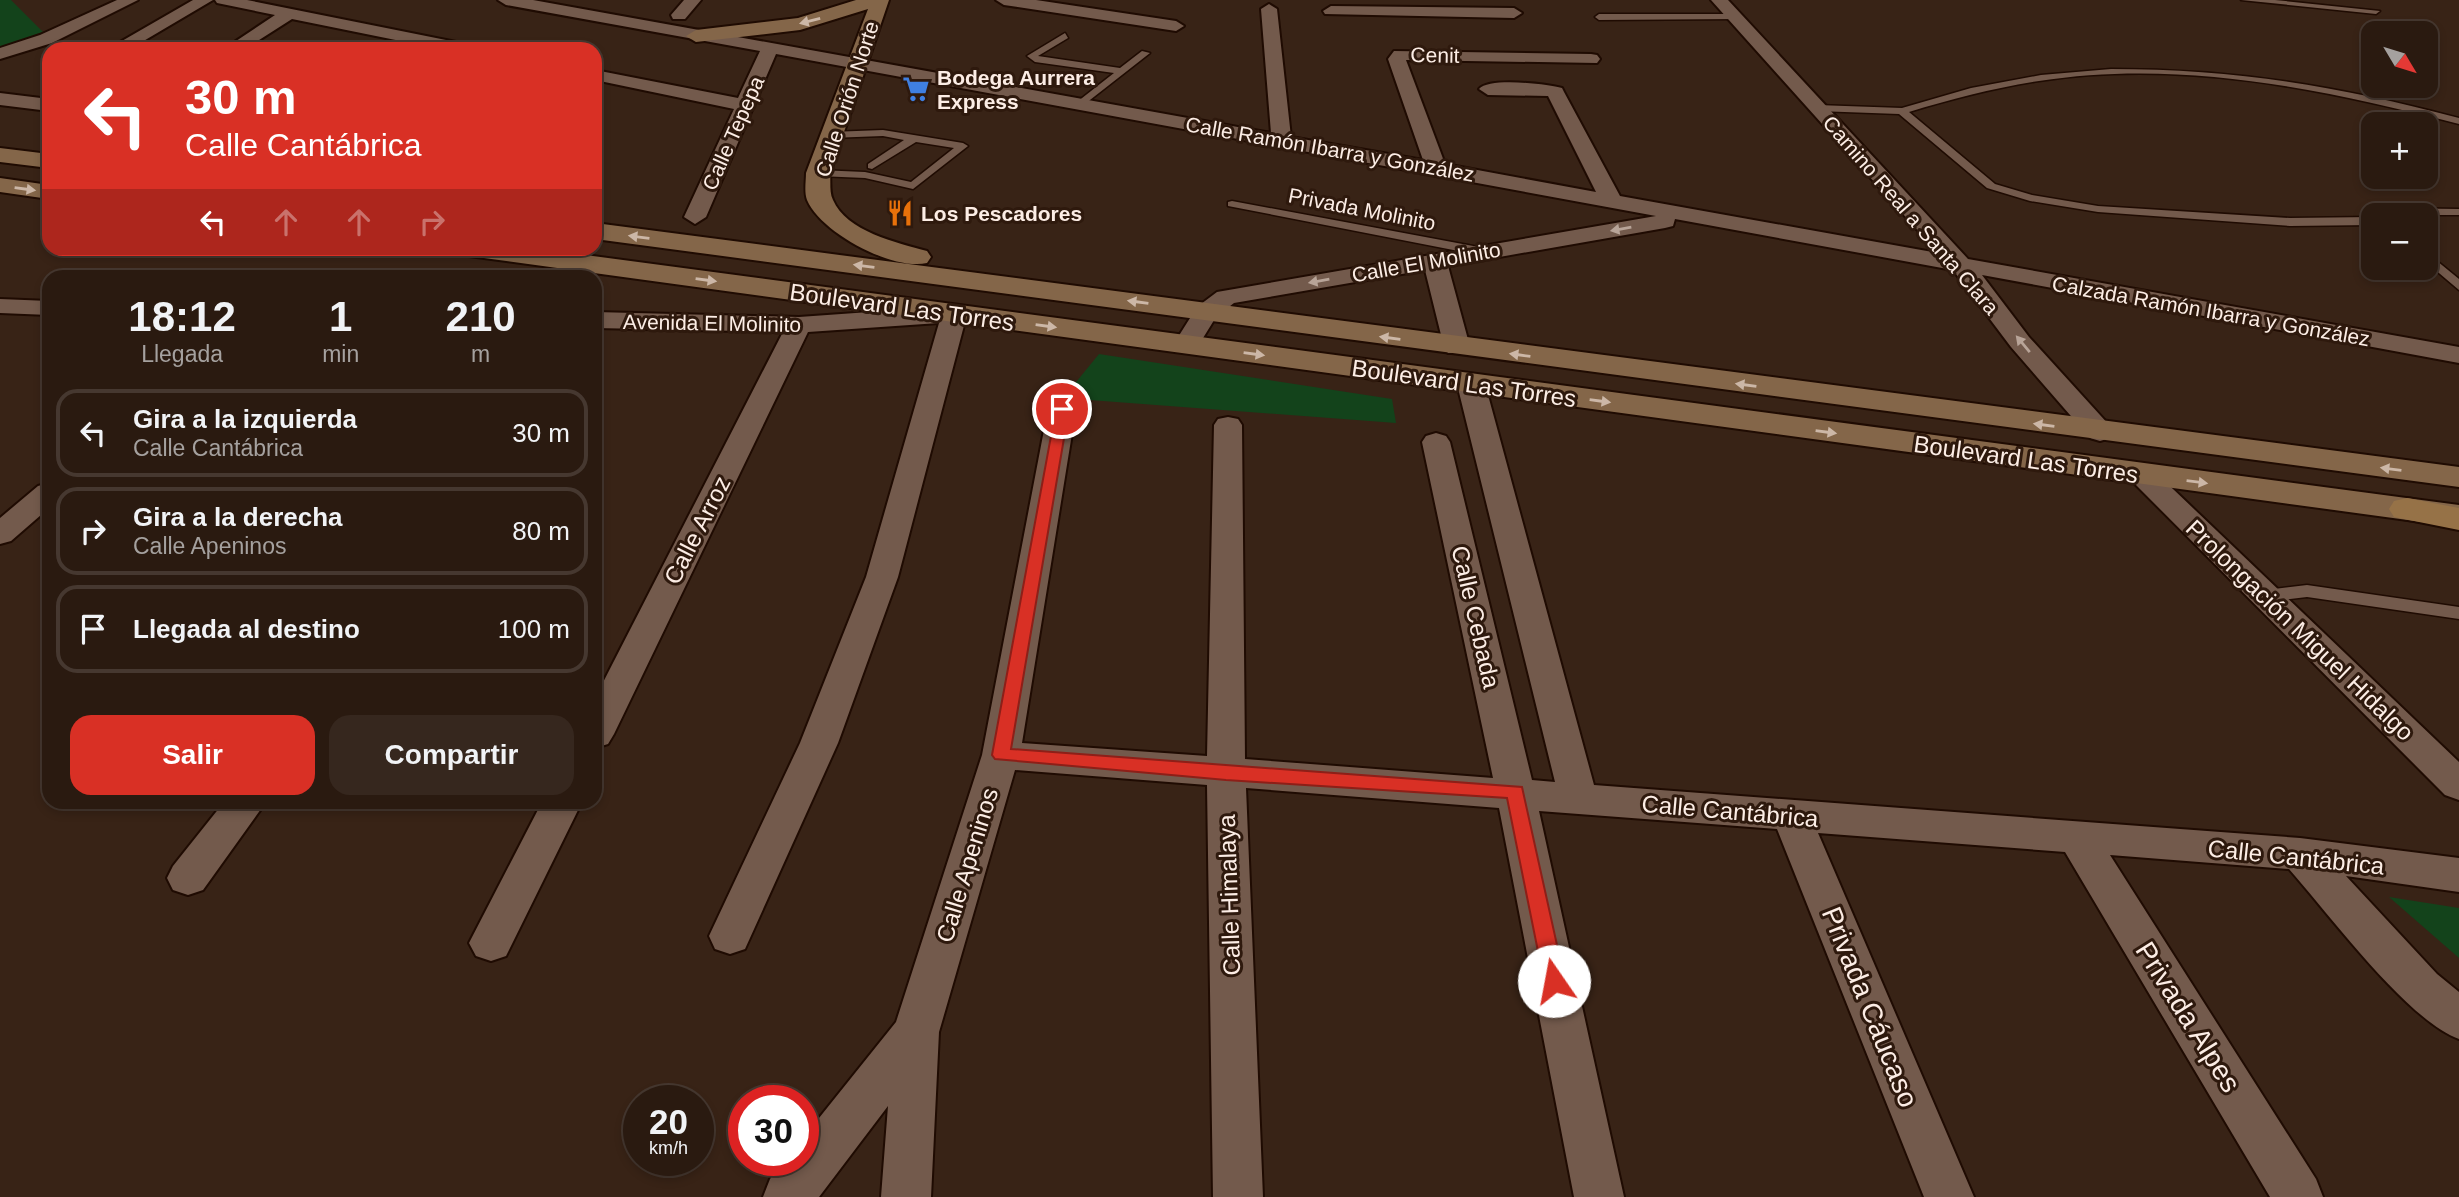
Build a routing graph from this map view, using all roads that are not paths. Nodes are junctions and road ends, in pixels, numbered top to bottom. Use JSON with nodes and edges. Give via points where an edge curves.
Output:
{"nodes":[{"id":1,"x":130,"y":0,"type":"edge"},
{"id":2,"x":205,"y":0,"type":"edge"},
{"id":3,"x":223,"y":0,"type":"edge"},
{"id":4,"x":506,"y":0,"type":"edge"},
{"id":5,"x":693,"y":0,"type":"edge"},
{"id":6,"x":877,"y":0,"type":"edge"},
{"id":7,"x":1004,"y":0,"type":"edge"},
{"id":8,"x":1719,"y":0,"type":"edge"},
{"id":9,"x":2245,"y":0,"type":"edge"},
{"id":10,"x":1269,"y":4,"type":"edge"},
{"id":11,"x":1510,"y":6,"type":"edge"},
{"id":12,"x":1331,"y":11,"type":"dead end"},
{"id":13,"x":2376,"y":11,"type":"dead end"},
{"id":14,"x":290,"y":13,"type":"junction"},
{"id":15,"x":679,"y":15,"type":"dead end"},
{"id":16,"x":1734,"y":16,"type":"junction"},
{"id":17,"x":1599,"y":17,"type":"dead end"},
{"id":18,"x":1176,"y":26,"type":"dead end"},
{"id":19,"x":1524,"y":30,"type":"dead end"},
{"id":20,"x":381,"y":32,"type":"junction"},
{"id":21,"x":696,"y":36,"type":"junction"},
{"id":22,"x":1065,"y":36,"type":"dead end"},
{"id":23,"x":130,"y":42,"type":"edge"},
{"id":24,"x":244,"y":42,"type":"edge"},
{"id":25,"x":366,"y":42,"type":"edge"},
{"id":26,"x":431,"y":42,"type":"edge"},
{"id":27,"x":771,"y":48,"type":"junction"},
{"id":28,"x":1146,"y":53,"type":"dead end"},
{"id":29,"x":0,"y":54,"type":"edge"},
{"id":30,"x":1591,"y":59,"type":"dead end"},
{"id":31,"x":856,"y":64,"type":"junction"},
{"id":32,"x":1122,"y":71,"type":"junction"},
{"id":33,"x":602,"y":76,"type":"edge"},
{"id":34,"x":1488,"y":89,"type":"dead end"},
{"id":35,"x":42,"y":91,"type":"edge"},
{"id":36,"x":0,"y":99,"type":"edge"},
{"id":37,"x":22,"y":102,"type":"junction"},
{"id":38,"x":42,"y":104,"type":"edge"},
{"id":39,"x":1081,"y":104,"type":"junction"},
{"id":40,"x":744,"y":105,"type":"junction"},
{"id":41,"x":1817,"y":108,"type":"junction"},
{"id":42,"x":1902,"y":111,"type":"junction"},
{"id":43,"x":2459,"y":121,"type":"edge"},
{"id":44,"x":883,"y":134,"type":"junction"},
{"id":45,"x":831,"y":135,"type":"junction"},
{"id":46,"x":914,"y":138,"type":"junction"},
{"id":47,"x":1281,"y":139,"type":"junction"},
{"id":48,"x":0,"y":155,"type":"edge"},
{"id":49,"x":42,"y":160,"type":"edge"},
{"id":50,"x":1436,"y":168,"type":"junction"},
{"id":51,"x":869,"y":171,"type":"junction"},
{"id":52,"x":818,"y":173,"type":"junction"},
{"id":53,"x":0,"y":185,"type":"edge"},
{"id":54,"x":42,"y":191,"type":"edge"},
{"id":55,"x":1613,"y":203,"type":"junction"},
{"id":56,"x":1232,"y":204,"type":"dead end"},
{"id":57,"x":2438,"y":210,"type":"edge"},
{"id":58,"x":2456,"y":210,"type":"edge"},
{"id":59,"x":695,"y":217,"type":"dead end"},
{"id":60,"x":1688,"y":217,"type":"junction"},
{"id":61,"x":2361,"y":222,"type":"edge"},
{"id":62,"x":602,"y":232,"type":"edge"},
{"id":63,"x":1484,"y":252,"type":"junction"},
{"id":64,"x":528,"y":256,"type":"edge"},
{"id":65,"x":1435,"y":261,"type":"junction"},
{"id":66,"x":1962,"y":266,"type":"junction"},
{"id":67,"x":2438,"y":267,"type":"edge"},
{"id":68,"x":2459,"y":286,"type":"edge"},
{"id":69,"x":1048,"y":290,"type":"junction"},
{"id":70,"x":0,"y":306,"type":"edge"},
{"id":71,"x":42,"y":308,"type":"edge"},
{"id":72,"x":1206,"y":312,"type":"junction"},
{"id":73,"x":954,"y":314,"type":"junction"},
{"id":74,"x":602,"y":321,"type":"edge"},
{"id":75,"x":799,"y":325,"type":"junction"},
{"id":76,"x":1186,"y":345,"type":"junction"},
{"id":77,"x":1457,"y":347,"type":"junction"},
{"id":78,"x":2459,"y":355,"type":"edge"},
{"id":79,"x":1471,"y":384,"type":"junction"},
{"id":80,"x":1062,"y":409,"type":"dead end"},
{"id":81,"x":1228,"y":425,"type":"dead end"},
{"id":82,"x":2100,"y":432,"type":"junction"},
{"id":83,"x":1436,"y":442,"type":"dead end"},
{"id":84,"x":2141,"y":474,"type":"junction"},
{"id":85,"x":2459,"y":477,"type":"edge"},
{"id":86,"x":42,"y":498,"type":"edge"},
{"id":87,"x":2407,"y":509,"type":"joint"},
{"id":88,"x":2459,"y":518,"type":"edge"},
{"id":89,"x":0,"y":534,"type":"edge"},
{"id":90,"x":2266,"y":596,"type":"junction"},
{"id":91,"x":2459,"y":613,"type":"edge"},
{"id":92,"x":602,"y":720,"type":"edge"},
{"id":93,"x":1001,"y":755,"type":"junction"},
{"id":94,"x":1226,"y":773,"type":"junction"},
{"id":95,"x":2459,"y":785,"type":"edge"},
{"id":96,"x":1515,"y":792,"type":"junction"},
{"id":97,"x":1578,"y":798,"type":"junction"},
{"id":98,"x":241,"y":809,"type":"edge"},
{"id":99,"x":558,"y":809,"type":"edge"},
{"id":100,"x":1791,"y":817,"type":"junction"},
{"id":101,"x":2078,"y":838,"type":"junction"},
{"id":102,"x":2300,"y":854,"type":"junction"},
{"id":103,"x":2459,"y":875,"type":"edge"},
{"id":104,"x":188,"y":878,"type":"dead end"},
{"id":105,"x":730,"y":936,"type":"dead end"},
{"id":106,"x":491,"y":943,"type":"dead end"},
{"id":107,"x":2459,"y":1018,"type":"edge"},
{"id":108,"x":916,"y":1032,"type":"junction"},
{"id":109,"x":788,"y":1197,"type":"edge"},
{"id":110,"x":906,"y":1197,"type":"edge"},
{"id":111,"x":1238,"y":1197,"type":"edge"},
{"id":112,"x":1599,"y":1197,"type":"edge"},
{"id":113,"x":1949,"y":1197,"type":"edge"},
{"id":114,"x":2298,"y":1197,"type":"edge"}],
"edges":[{"from":1,"to":29,"type":"street","via":[[46,40]]},
{"from":2,"to":23,"type":"street"},
{"from":3,"to":14,"type":"street"},
{"from":4,"to":21,"type":"street","name":"Calle Ramón Ibarra y González"},
{"from":5,"to":15,"type":"street"},
{"from":6,"to":21,"type":"main road","one_way":true,"via":[[800,24]]},
{"from":6,"to":31,"type":"main road","name":"Calle Orión Norte"},
{"from":7,"to":18,"type":"street"},
{"from":8,"to":16,"type":"street","name":"Camino Real a Santa Clara"},
{"from":9,"to":13,"type":"lane"},
{"from":10,"to":47,"type":"street"},
{"from":11,"to":12,"type":"street"},
{"from":11,"to":19,"type":"street"},
{"from":14,"to":20,"type":"street"},
{"from":14,"to":24,"type":"street"},
{"from":16,"to":17,"type":"lane"},
{"from":16,"to":41,"type":"street","name":"Camino Real a Santa Clara"},
{"from":20,"to":25,"type":"street"},
{"from":20,"to":26,"type":"street"},
{"from":21,"to":27,"type":"street","name":"Calle Ramón Ibarra y González"},
{"from":22,"to":32,"type":"lane","via":[[1032,56]]},
{"from":27,"to":31,"type":"street","name":"Calle Ramón Ibarra y González"},
{"from":27,"to":40,"type":"street","name":"Calle Tepepa"},
{"from":28,"to":32,"type":"lane"},
{"from":30,"to":50,"type":"street","name":"Cenit","via":[[1400,55],[1397,59]]},
{"from":31,"to":39,"type":"street","name":"Calle Ramón Ibarra y González"},
{"from":31,"to":45,"type":"main road","name":"Calle Orión Norte"},
{"from":32,"to":39,"type":"lane"},
{"from":33,"to":40,"type":"street"},
{"from":34,"to":55,"type":"street","via":[[1555,92]]},
{"from":35,"to":37,"type":"street"},
{"from":36,"to":37,"type":"street"},
{"from":37,"to":38,"type":"street"},
{"from":39,"to":47,"type":"street","name":"Calle Ramón Ibarra y González"},
{"from":40,"to":59,"type":"street","name":"Calle Tepepa"},
{"from":41,"to":42,"type":"lane"},
{"from":41,"to":66,"type":"street","name":"Camino Real a Santa Clara"},
{"from":42,"to":43,"type":"lane","via":[[1948,95],[2082,72],[2166,69],[2309,84]]},
{"from":42,"to":61,"type":"lane","via":[[1991,186],[2030,198],[2098,209],[2276,222]]},
{"from":44,"to":45,"type":"lane"},
{"from":44,"to":46,"type":"lane"},
{"from":44,"to":51,"type":"lane"},
{"from":45,"to":52,"type":"main road","name":"Calle Orión Norte"},
{"from":46,"to":51,"type":"lane"},
{"from":46,"to":51,"type":"lane","via":[[962,146],[913,186]]},
{"from":47,"to":50,"type":"street","name":"Calle Ramón Ibarra y González"},
{"from":48,"to":49,"type":"main road"},
{"from":50,"to":55,"type":"street","name":"Calle Ramón Ibarra y González"},
{"from":51,"to":52,"type":"lane"},
{"from":52,"to":69,"type":"main road","name":"Calle Orión Norte","via":[[819,199],[839,223],[872,241],[908,255]]},
{"from":53,"to":54,"type":"main road","one_way":true},
{"from":55,"to":60,"type":"street","name":"Calle Ramón Ibarra y González"},
{"from":56,"to":63,"type":"lane","name":"Privada Molinito"},
{"from":57,"to":58,"type":"lane"},
{"from":60,"to":63,"type":"street","name":"Calle El Molinito","one_way":true},
{"from":60,"to":66,"type":"street","name":"Calle Ramón Ibarra y González"},
{"from":69,"to":62,"type":"main road","name":"Boulevard Las Torres","one_way":true},
{"from":63,"to":65,"type":"street","name":"Calle El Molinito"},
{"from":64,"to":73,"type":"main road","name":"Boulevard Las Torres","one_way":true},
{"from":65,"to":72,"type":"street","name":"Calle El Molinito","one_way":true,"via":[[1226,298]]},
{"from":65,"to":77,"type":"street"},
{"from":66,"to":78,"type":"street","name":"Calzada Ramón Ibarra y González"},
{"from":82,"to":66,"type":"street","name":"Camino Real a Santa Clara","one_way":true,"via":[[2020,342]]},
{"from":67,"to":68,"type":"lane"},
{"from":72,"to":69,"type":"main road","name":"Boulevard Las Torres","one_way":true},
{"from":70,"to":71,"type":"street"},
{"from":72,"to":76,"type":"street"},
{"from":77,"to":72,"type":"main road","name":"Boulevard Las Torres","one_way":true},
{"from":73,"to":75,"type":"street","name":"Avenida El Molinito"},
{"from":73,"to":76,"type":"main road","name":"Boulevard Las Torres","one_way":true},
{"from":73,"to":105,"type":"street","via":[[882,577],[819,743]]},
{"from":74,"to":75,"type":"street","name":"Avenida El Molinito"},
{"from":75,"to":92,"type":"street","name":"Calle Arroz"},
{"from":76,"to":79,"type":"main road","name":"Boulevard Las Torres","one_way":true},
{"from":82,"to":77,"type":"main road","name":"Boulevard Las Torres","one_way":true},
{"from":79,"to":84,"type":"main road","name":"Boulevard Las Torres","one_way":true},
{"from":79,"to":97,"type":"street"},
{"from":80,"to":93,"type":"street","name":"Calle Apeninos"},
{"from":81,"to":94,"type":"street","name":"Calle Himalaya"},
{"from":85,"to":82,"type":"main road","name":"Boulevard Las Torres","one_way":true},
{"from":83,"to":96,"type":"street","name":"Calle Cebada"},
{"from":84,"to":87,"type":"main road","name":"Boulevard Las Torres","one_way":true},
{"from":84,"to":90,"type":"street","name":"Prolongación Miguel Hidalgo"},
{"from":86,"to":89,"type":"street"},
{"from":87,"to":88,"type":"main road"},
{"from":90,"to":91,"type":"lane","via":[[2307,591]]},
{"from":90,"to":95,"type":"street","name":"Prolongación Miguel Hidalgo"},
{"from":93,"to":94,"type":"street","name":"Calle Cantábrica"},
{"from":93,"to":108,"type":"street","name":"Calle Apeninos"},
{"from":94,"to":96,"type":"street","name":"Calle Cantábrica"},
{"from":94,"to":111,"type":"street","name":"Calle Himalaya"},
{"from":96,"to":97,"type":"street","name":"Calle Cantábrica"},
{"from":96,"to":112,"type":"street","name":"Calle Cebada"},
{"from":97,"to":100,"type":"street","name":"Calle Cantábrica"},
{"from":98,"to":104,"type":"street"},
{"from":99,"to":106,"type":"street"},
{"from":100,"to":101,"type":"street","name":"Calle Cantábrica"},
{"from":100,"to":113,"type":"street","name":"Privada Cáucaso"},
{"from":101,"to":102,"type":"street","name":"Calle Cantábrica"},
{"from":101,"to":114,"type":"street","name":"Privada Alpes"},
{"from":102,"to":103,"type":"street","name":"Calle Cantábrica"},
{"from":102,"to":107,"type":"street","via":[[2421,988]]},
{"from":108,"to":109,"type":"street"},
{"from":108,"to":110,"type":"street","name":"Calle Apeninos"}]}
